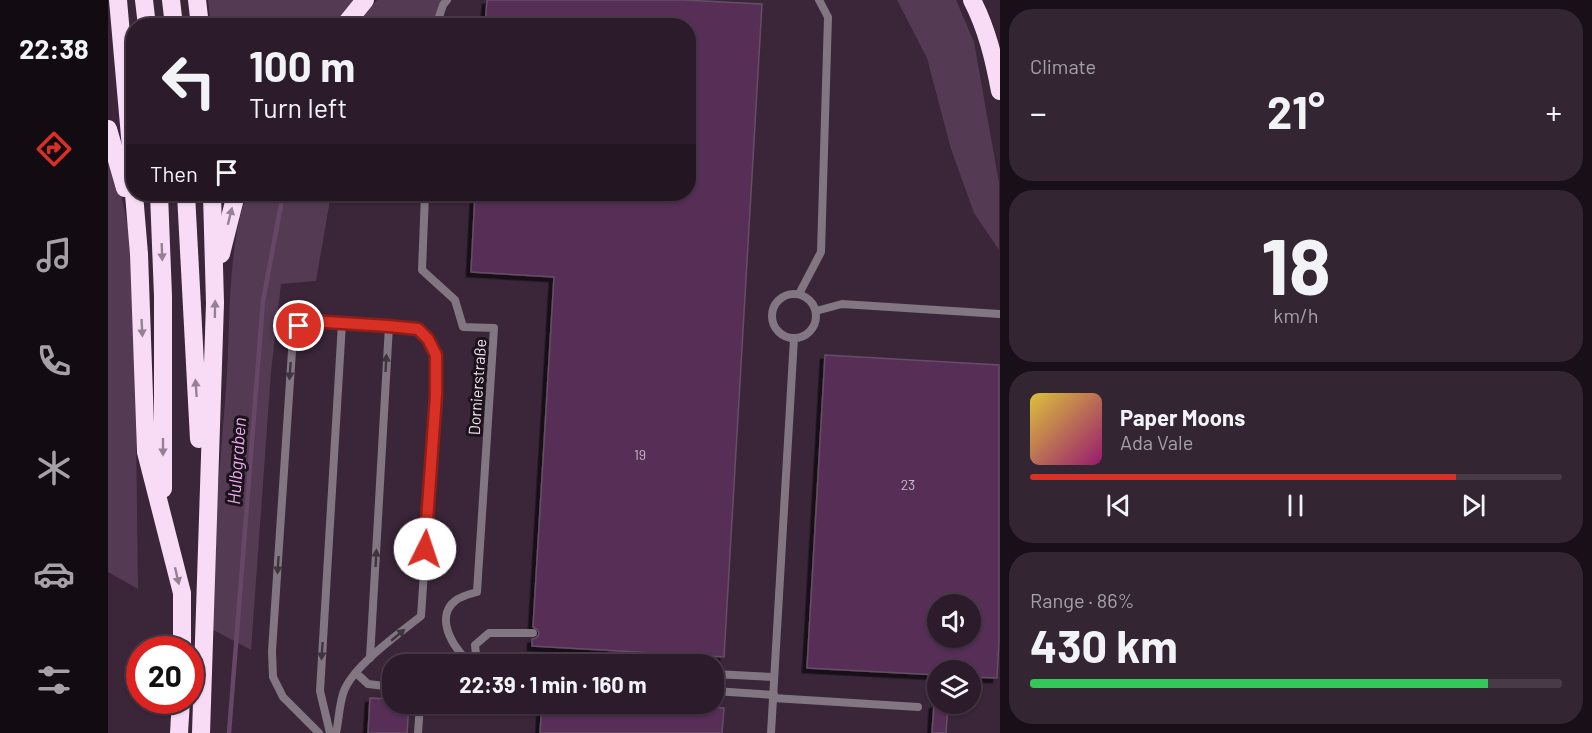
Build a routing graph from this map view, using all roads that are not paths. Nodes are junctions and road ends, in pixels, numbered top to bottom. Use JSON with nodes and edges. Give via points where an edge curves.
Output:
{"nodes":[{"id":1,"x":118,"y":0,"type":"edge"},
{"id":2,"x":144,"y":0,"type":"edge"},
{"id":3,"x":171,"y":0,"type":"edge"},
{"id":4,"x":197,"y":0,"type":"edge"},
{"id":5,"x":365,"y":0,"type":"edge"},
{"id":6,"x":447,"y":0,"type":"edge"},
{"id":7,"x":819,"y":0,"type":"edge"},
{"id":8,"x":972,"y":0,"type":"edge"},
{"id":9,"x":146,"y":18,"type":"edge"},
{"id":10,"x":173,"y":18,"type":"edge"},
{"id":11,"x":199,"y":18,"type":"edge"},
{"id":12,"x":350,"y":18,"type":"edge"},
{"id":13,"x":439,"y":18,"type":"edge"},
{"id":14,"x":126,"y":76,"type":"edge"},
{"id":15,"x":999,"y":91,"type":"edge"},
{"id":16,"x":108,"y":129,"type":"edge"},
{"id":17,"x":126,"y":193,"type":"edge"},
{"id":18,"x":128,"y":201,"type":"edge"},
{"id":19,"x":134,"y":201,"type":"edge"},
{"id":20,"x":159,"y":201,"type":"edge"},
{"id":21,"x":186,"y":201,"type":"edge"},
{"id":22,"x":213,"y":201,"type":"edge"},
{"id":23,"x":234,"y":201,"type":"edge"},
{"id":24,"x":425,"y":201,"type":"edge"},
{"id":25,"x":136,"y":228,"type":"junction"},
{"id":26,"x":216,"y":279,"type":"junction"},
{"id":27,"x":799,"y":294,"type":"junction"},
{"id":28,"x":816,"y":311,"type":"junction"},
{"id":29,"x":999,"y":314,"type":"edge"},
{"id":30,"x":342,"y":324,"type":"junction"},
{"id":31,"x":388,"y":326,"type":"junction"},
{"id":32,"x":794,"y":338,"type":"junction"},
{"id":33,"x":164,"y":519,"type":"junction"},
{"id":34,"x":533,"y":633,"type":"dead end"},
{"id":35,"x":182,"y":636,"type":"edge"},
{"id":36,"x":206,"y":636,"type":"junction"},
{"id":37,"x":461,"y":654,"type":"edge"},
{"id":38,"x":475,"y":654,"type":"edge"},
{"id":39,"x":370,"y":658,"type":"junction"},
{"id":40,"x":356,"y":673,"type":"junction"},
{"id":41,"x":724,"y":674,"type":"edge"},
{"id":42,"x":774,"y":677,"type":"junction"},
{"id":43,"x":382,"y":686,"type":"edge"},
{"id":44,"x":724,"y":692,"type":"edge"},
{"id":45,"x":773,"y":696,"type":"junction"},
{"id":46,"x":918,"y":707,"type":"dead end"},
{"id":47,"x":180,"y":714,"type":"edge"},
{"id":48,"x":419,"y":714,"type":"edge"},
{"id":49,"x":179,"y":733,"type":"edge"},
{"id":50,"x":201,"y":733,"type":"edge"},
{"id":51,"x":319,"y":733,"type":"edge"},
{"id":52,"x":330,"y":733,"type":"edge"},
{"id":53,"x":336,"y":733,"type":"edge"},
{"id":54,"x":418,"y":733,"type":"edge"},
{"id":55,"x":771,"y":733,"type":"edge"}],
"edges":[{"from":1,"to":14,"type":"highway"},
{"from":2,"to":9,"type":"highway"},
{"from":3,"to":10,"type":"highway"},
{"from":4,"to":11,"type":"highway"},
{"from":5,"to":12,"type":"highway"},
{"from":6,"to":13,"type":"lane"},
{"from":7,"to":27,"type":"lane","via":[[828,17],[821,252]]},
{"from":8,"to":15,"type":"highway","via":[[984,27]]},
{"from":16,"to":17,"type":"highway"},
{"from":18,"to":25,"type":"highway"},
{"from":19,"to":25,"type":"highway"},
{"from":20,"to":33,"type":"highway","one_way":true},
{"from":36,"to":21,"type":"highway","one_way":true},
{"from":22,"to":26,"type":"highway"},
{"from":26,"to":23,"type":"highway","one_way":true},
{"from":24,"to":37,"type":"lane","name":"Dornierstraße","via":[[422,270],[455,300],[463,327],[494,328],[477,592],[453,602],[446,623]]},
{"from":25,"to":33,"type":"highway","one_way":true,"via":[[146,452]]},
{"from":36,"to":26,"type":"highway","one_way":true},
{"from":27,"to":28,"type":"lane","via":[[810,300]]},
{"from":27,"to":32,"type":"lane","via":[[787,295],[777,302],[772,313],[774,325],[782,335]]},
{"from":28,"to":29,"type":"lane","via":[[842,304]]},
{"from":28,"to":32,"type":"lane","via":[[811,330]]},
{"from":30,"to":31,"type":"lane"},
{"from":30,"to":51,"type":"lane","one_way":true,"via":[[311,321],[299,326],[293,336],[272,651],[273,677],[283,698]]},
{"from":30,"to":52,"type":"lane","one_way":true,"via":[[320,692]]},
{"from":39,"to":31,"type":"lane","one_way":true},
{"from":39,"to":31,"type":"lane","one_way":true,"via":[[421,615],[436,395],[436,355],[428,339],[418,329]]},
{"from":32,"to":42,"type":"lane"},
{"from":33,"to":35,"type":"highway","one_way":true,"via":[[182,593]]},
{"from":34,"to":38,"type":"lane","via":[[489,633],[475,645]]},
{"from":36,"to":50,"type":"highway"},
{"from":39,"to":40,"type":"lane"},
{"from":40,"to":43,"type":"lane","via":[[368,684]]},
{"from":40,"to":53,"type":"lane","via":[[344,690]]},
{"from":41,"to":42,"type":"lane"},
{"from":42,"to":45,"type":"lane"},
{"from":44,"to":45,"type":"lane"},
{"from":45,"to":46,"type":"lane"},
{"from":45,"to":55,"type":"lane"},
{"from":47,"to":49,"type":"highway"},
{"from":48,"to":54,"type":"lane"}]}
